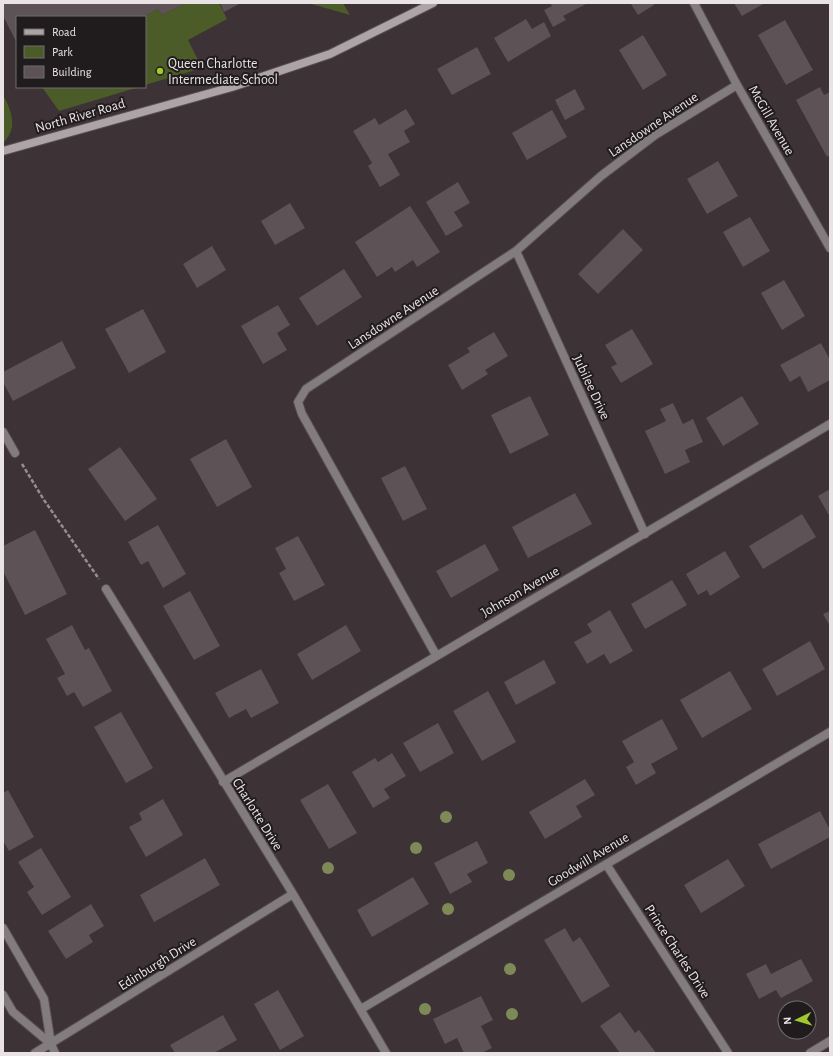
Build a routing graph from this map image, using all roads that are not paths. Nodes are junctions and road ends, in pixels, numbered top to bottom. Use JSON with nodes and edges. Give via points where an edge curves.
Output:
{"nodes":[{"id":1,"x":433,"y":3,"type":"edge"},
{"id":2,"x":694,"y":3,"type":"edge"},
{"id":3,"x":737,"y":85,"type":"junction"},
{"id":4,"x":3,"y":151,"type":"edge"},
{"id":5,"x":830,"y":248,"type":"edge"},
{"id":6,"x":516,"y":251,"type":"junction"},
{"id":7,"x":830,"y":424,"type":"edge"},
{"id":8,"x":3,"y":432,"type":"edge"},
{"id":9,"x":15,"y":452,"type":"road end"},
{"id":10,"x":645,"y":534,"type":"junction"},
{"id":11,"x":106,"y":589,"type":"road end"},
{"id":12,"x":436,"y":655,"type":"junction"},
{"id":13,"x":830,"y":732,"type":"edge"},
{"id":14,"x":223,"y":782,"type":"junction"},
{"id":15,"x":606,"y":864,"type":"junction"},
{"id":16,"x":293,"y":894,"type":"junction"},
{"id":17,"x":3,"y":928,"type":"edge"},
{"id":18,"x":3,"y":995,"type":"edge"},
{"id":19,"x":361,"y":1009,"type":"junction"},
{"id":20,"x":830,"y":1041,"type":"edge"},
{"id":21,"x":51,"y":1044,"type":"junction"},
{"id":22,"x":34,"y":1053,"type":"edge"},
{"id":23,"x":55,"y":1053,"type":"edge"},
{"id":24,"x":386,"y":1053,"type":"edge"},
{"id":25,"x":728,"y":1053,"type":"edge"},
{"id":26,"x":810,"y":1053,"type":"edge"}],
"edges":[{"from":1,"to":4,"type":"main road","name":"North River Road","via":[[330,54],[232,87]]},
{"from":2,"to":3,"type":"street","name":"McGill Avenue"},
{"from":3,"to":5,"type":"street","name":"McGill Avenue"},
{"from":3,"to":6,"type":"street","name":"Lansdowne Avenue","via":[[655,135],[601,176]]},
{"from":6,"to":10,"type":"street","name":"Jubilee Drive"},
{"from":6,"to":12,"type":"street","name":"Lansdowne Avenue","via":[[306,389],[298,402],[302,414]]},
{"from":7,"to":10,"type":"street","name":"Johnson Avenue"},
{"from":8,"to":9,"type":"street"},
{"from":10,"to":12,"type":"street","name":"Johnson Avenue"},
{"from":11,"to":14,"type":"street","name":"Charlotte Drive"},
{"from":12,"to":14,"type":"street","name":"Johnson Avenue"},
{"from":13,"to":15,"type":"street","name":"Goodwill Avenue"},
{"from":14,"to":16,"type":"street","name":"Charlotte Drive"},
{"from":15,"to":19,"type":"street","name":"Goodwill Avenue"},
{"from":15,"to":25,"type":"street","name":"Prince Charles Drive"},
{"from":16,"to":19,"type":"street","name":"Charlotte Drive"},
{"from":16,"to":21,"type":"street","name":"Edinburgh Drive"},
{"from":17,"to":21,"type":"street","via":[[44,999]]},
{"from":18,"to":21,"type":"street","via":[[13,1012]]},
{"from":19,"to":24,"type":"street","name":"Charlotte Drive"},
{"from":20,"to":26,"type":"street"},
{"from":21,"to":22,"type":"street","name":"Edinburgh Drive"},
{"from":21,"to":23,"type":"street"}]}
